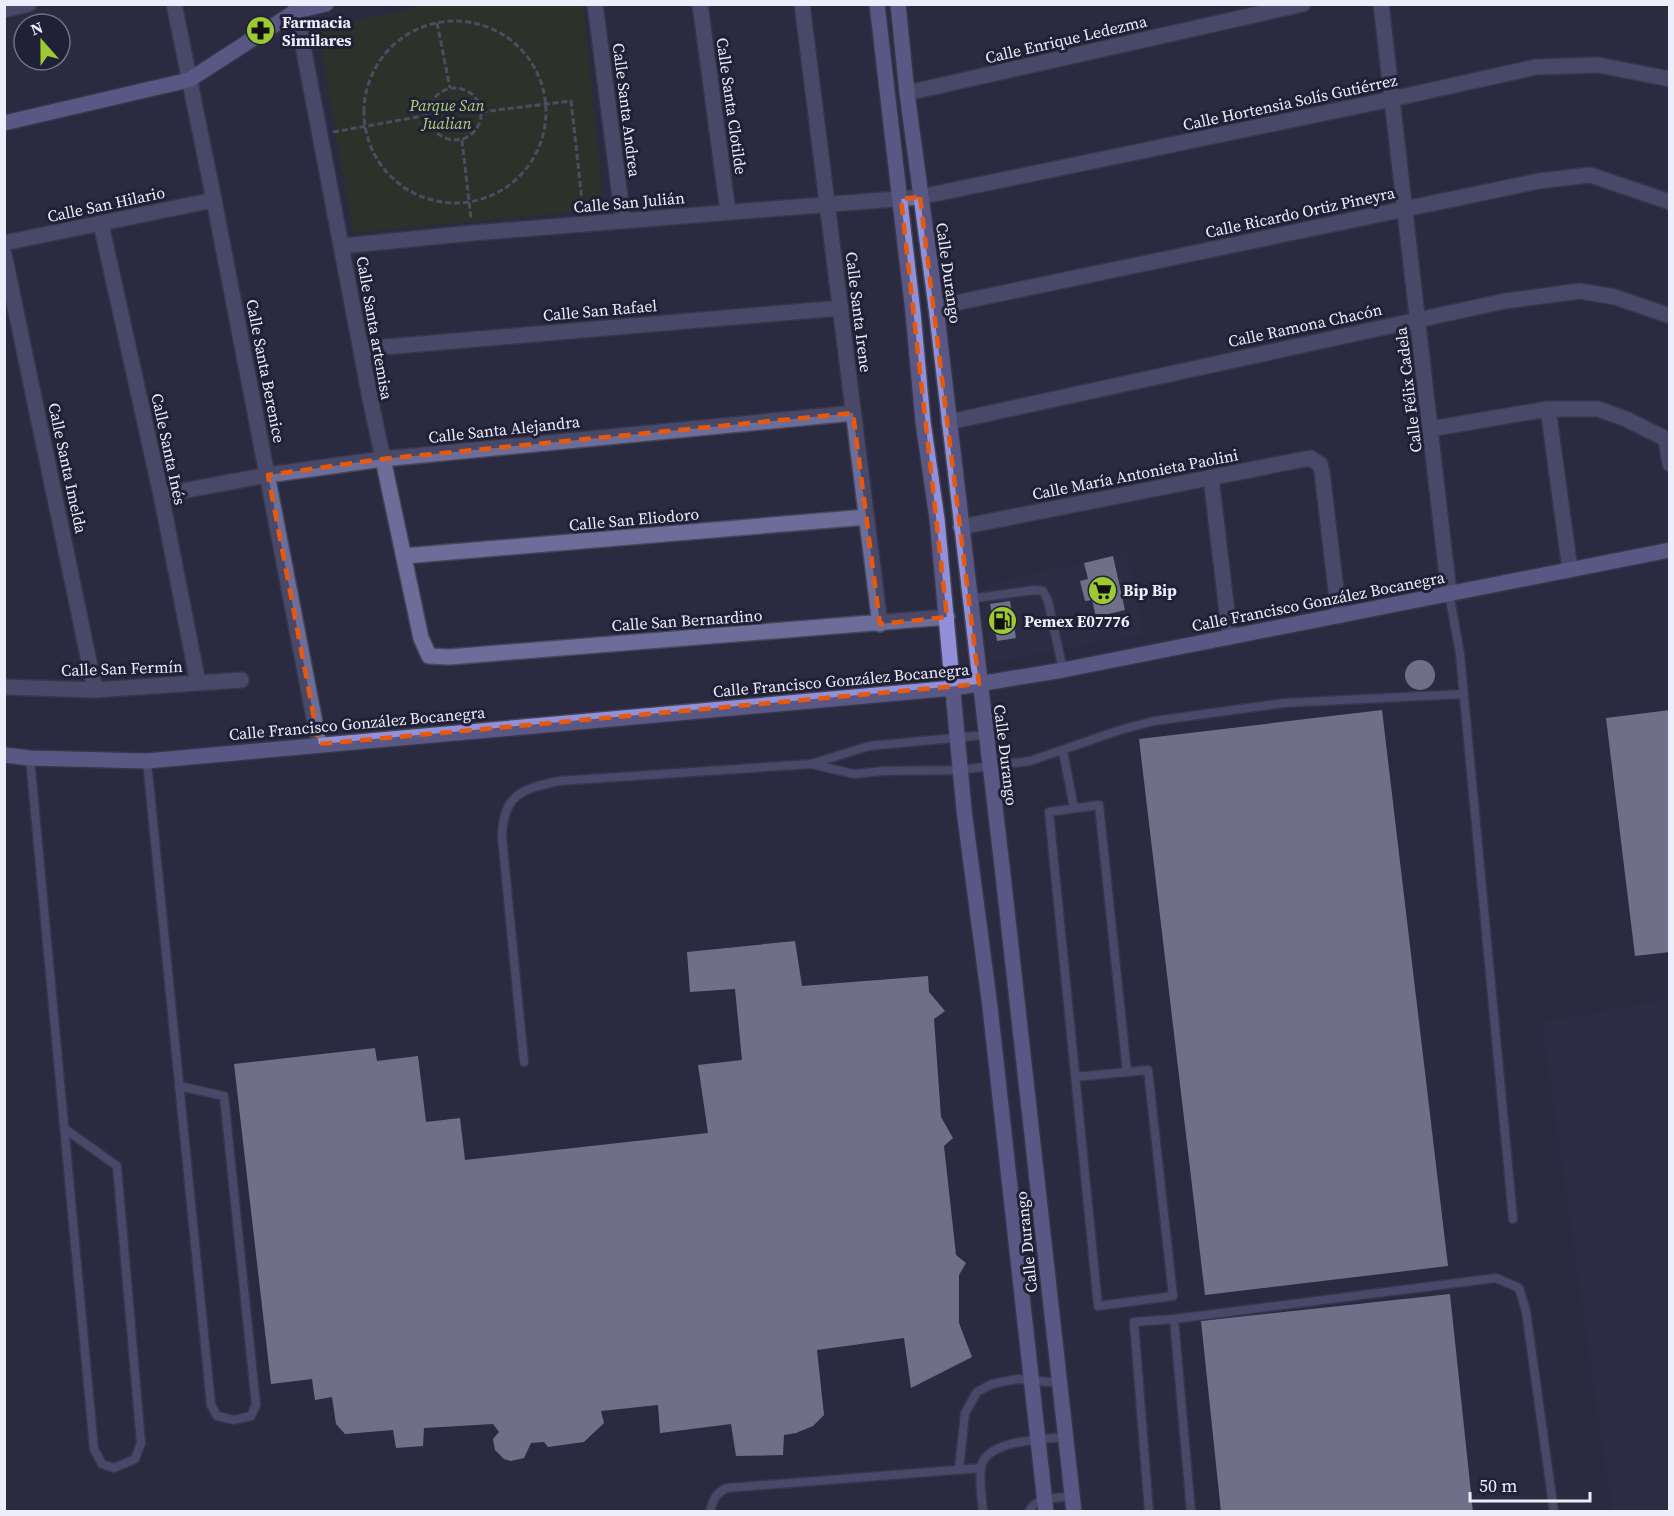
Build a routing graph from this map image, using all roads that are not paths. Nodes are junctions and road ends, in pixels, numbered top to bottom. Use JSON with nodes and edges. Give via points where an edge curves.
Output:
{"nodes":[{"id":1,"x":29,"y":4,"type":"edge"},
{"id":2,"x":174,"y":4,"type":"edge"},
{"id":3,"x":326,"y":4,"type":"edge"},
{"id":4,"x":595,"y":4,"type":"edge"},
{"id":5,"x":700,"y":4,"type":"edge"},
{"id":6,"x":802,"y":4,"type":"edge"},
{"id":7,"x":877,"y":4,"type":"edge"},
{"id":8,"x":898,"y":4,"type":"edge"},
{"id":9,"x":1304,"y":4,"type":"edge"},
{"id":10,"x":1382,"y":4,"type":"edge"},
{"id":11,"x":295,"y":8,"type":"edge"},
{"id":12,"x":4,"y":10,"type":"edge"},
{"id":13,"x":1670,"y":79,"type":"edge"},
{"id":14,"x":189,"y":80,"type":"junction"},
{"id":15,"x":907,"y":93,"type":"junction"},
{"id":16,"x":1392,"y":99,"type":"junction"},
{"id":17,"x":4,"y":123,"type":"edge"},
{"id":18,"x":920,"y":197,"type":"junction"},
{"id":19,"x":900,"y":199,"type":"junction"},
{"id":20,"x":214,"y":200,"type":"junction"},
{"id":21,"x":1670,"y":201,"type":"edge"},
{"id":22,"x":827,"y":205,"type":"junction"},
{"id":23,"x":1405,"y":208,"type":"junction"},
{"id":24,"x":728,"y":212,"type":"junction"},
{"id":25,"x":623,"y":220,"type":"junction"},
{"id":26,"x":101,"y":224,"type":"junction"},
{"id":27,"x":4,"y":243,"type":"edge"},
{"id":28,"x":342,"y":246,"type":"junction"},
{"id":29,"x":4,"y":254,"type":"edge"},
{"id":30,"x":936,"y":307,"type":"junction"},
{"id":31,"x":841,"y":308,"type":"junction"},
{"id":32,"x":1670,"y":316,"type":"edge"},
{"id":33,"x":1418,"y":319,"type":"junction"},
{"id":34,"x":362,"y":348,"type":"junction"},
{"id":35,"x":1548,"y":409,"type":"junction"},
{"id":36,"x":853,"y":413,"type":"junction"},
{"id":37,"x":949,"y":422,"type":"junction"},
{"id":38,"x":1431,"y":429,"type":"junction"},
{"id":39,"x":1668,"y":441,"type":"edge"},
{"id":40,"x":382,"y":459,"type":"junction"},
{"id":41,"x":1670,"y":464,"type":"edge"},
{"id":42,"x":268,"y":475,"type":"junction"},
{"id":43,"x":1211,"y":478,"type":"junction"},
{"id":44,"x":161,"y":495,"type":"junction"},
{"id":45,"x":867,"y":517,"type":"junction"},
{"id":46,"x":961,"y":527,"type":"junction"},
{"id":47,"x":1670,"y":550,"type":"edge"},
{"id":48,"x":404,"y":556,"type":"junction"},
{"id":49,"x":1570,"y":570,"type":"junction"},
{"id":50,"x":1449,"y":593,"type":"junction"},
{"id":51,"x":969,"y":599,"type":"junction"},
{"id":52,"x":1339,"y":615,"type":"junction"},
{"id":53,"x":947,"y":617,"type":"junction"},
{"id":54,"x":880,"y":624,"type":"junction"},
{"id":55,"x":1230,"y":637,"type":"junction"},
{"id":56,"x":429,"y":656,"type":"joint"},
{"id":57,"x":1063,"y":670,"type":"junction"},
{"id":58,"x":241,"y":680,"type":"dead end"},
{"id":59,"x":198,"y":683,"type":"junction"},
{"id":60,"x":979,"y":684,"type":"junction"},
{"id":61,"x":4,"y":687,"type":"edge"},
{"id":62,"x":954,"y":688,"type":"junction"},
{"id":63,"x":95,"y":690,"type":"junction"},
{"id":64,"x":1463,"y":694,"type":"junction"},
{"id":65,"x":985,"y":735,"type":"junction"},
{"id":66,"x":957,"y":738,"type":"junction"},
{"id":67,"x":319,"y":744,"type":"junction"},
{"id":68,"x":1063,"y":751,"type":"junction"},
{"id":69,"x":4,"y":755,"type":"edge"},
{"id":70,"x":30,"y":758,"type":"junction"},
{"id":71,"x":147,"y":761,"type":"junction"},
{"id":72,"x":811,"y":764,"type":"junction"},
{"id":73,"x":989,"y":766,"type":"junction"},
{"id":74,"x":960,"y":770,"type":"junction"},
{"id":75,"x":1074,"y":808,"type":"junction"},
{"id":76,"x":525,"y":1062,"type":"dead end"},
{"id":77,"x":1127,"y":1072,"type":"junction"},
{"id":78,"x":1075,"y":1077,"type":"junction"},
{"id":79,"x":179,"y":1086,"type":"junction"},
{"id":80,"x":65,"y":1129,"type":"junction"},
{"id":81,"x":1513,"y":1219,"type":"dead end"},
{"id":82,"x":1174,"y":1319,"type":"junction"},
{"id":83,"x":1030,"y":1380,"type":"junction"},
{"id":84,"x":1060,"y":1383,"type":"junction"},
{"id":85,"x":1065,"y":1437,"type":"junction"},
{"id":86,"x":1038,"y":1440,"type":"junction"},
{"id":87,"x":981,"y":1467,"type":"junction"},
{"id":88,"x":958,"y":1469,"type":"junction"},
{"id":89,"x":1072,"y":1496,"type":"junction"},
{"id":90,"x":1046,"y":1505,"type":"edge"},
{"id":91,"x":710,"y":1512,"type":"edge"},
{"id":92,"x":983,"y":1512,"type":"edge"},
{"id":93,"x":1029,"y":1512,"type":"edge"},
{"id":94,"x":1074,"y":1512,"type":"edge"},
{"id":95,"x":1149,"y":1512,"type":"edge"},
{"id":96,"x":1191,"y":1512,"type":"edge"},
{"id":97,"x":1554,"y":1512,"type":"edge"}],
"edges":[{"from":1,"to":12,"type":"street"},
{"from":2,"to":14,"type":"street","name":"Calle Santa Berenice"},
{"from":3,"to":11,"type":"main road"},
{"from":4,"to":25,"type":"street","name":"Calle Santa Andrea"},
{"from":5,"to":24,"type":"street","name":"Calle Santa Clotilde"},
{"from":6,"to":22,"type":"street","name":"Calle Santa Irene"},
{"from":7,"to":19,"type":"main road","name":"Calle Durango"},
{"from":8,"to":15,"type":"main road","name":"Calle Durango"},
{"from":9,"to":15,"type":"street","name":"Calle Enrique Ledezma"},
{"from":10,"to":16,"type":"street","name":"Calle Félix Cadela"},
{"from":11,"to":14,"type":"main road"},
{"from":11,"to":28,"type":"street","name":"Calle Santa artemisa"},
{"from":13,"to":16,"type":"street","name":"Calle Hortensia Solís Gutiérrez","via":[[1598,65],[1536,67]]},
{"from":14,"to":17,"type":"main road"},
{"from":14,"to":20,"type":"street","name":"Calle Santa Berenice"},
{"from":15,"to":18,"type":"main road","name":"Calle Durango"},
{"from":16,"to":18,"type":"street","name":"Calle Hortensia Solís Gutiérrez"},
{"from":16,"to":23,"type":"street","name":"Calle Félix Cadela"},
{"from":18,"to":19,"type":"street","name":"Calle San Julián"},
{"from":18,"to":30,"type":"main road","name":"Calle Durango"},
{"from":19,"to":22,"type":"street","name":"Calle San Julián"},
{"from":19,"to":53,"type":"main road","name":"Calle Durango"},
{"from":20,"to":26,"type":"street","name":"Calle San Hilario"},
{"from":20,"to":42,"type":"street","name":"Calle Santa Berenice"},
{"from":21,"to":23,"type":"street","name":"Calle Ricardo Ortiz Pineyra","via":[[1590,175],[1539,181]]},
{"from":22,"to":24,"type":"street","name":"Calle San Julián"},
{"from":22,"to":31,"type":"street","name":"Calle Santa Irene"},
{"from":23,"to":30,"type":"street","name":"Calle Ricardo Ortiz Pineyra"},
{"from":23,"to":33,"type":"street","name":"Calle Félix Cadela"},
{"from":24,"to":25,"type":"street","name":"Calle San Julián"},
{"from":25,"to":28,"type":"street","name":"Calle San Julián"},
{"from":26,"to":27,"type":"street","name":"Calle San Hilario"},
{"from":26,"to":44,"type":"street","name":"Calle Santa Inés"},
{"from":28,"to":34,"type":"street","name":"Calle Santa artemisa"},
{"from":29,"to":63,"type":"street","name":"Calle Santa Imelda"},
{"from":30,"to":37,"type":"main road","name":"Calle Durango"},
{"from":31,"to":34,"type":"street","name":"Calle San Rafael"},
{"from":31,"to":36,"type":"street","name":"Calle Santa Irene"},
{"from":32,"to":33,"type":"street","name":"Calle Ramona Chacón","via":[[1616,297],[1580,291]]},
{"from":33,"to":37,"type":"street","name":"Calle Ramona Chacón"},
{"from":33,"to":38,"type":"street","name":"Calle Félix Cadela"},
{"from":34,"to":40,"type":"street","name":"Calle Santa artemisa"},
{"from":35,"to":38,"type":"street"},
{"from":35,"to":39,"type":"street","via":[[1598,410],[1626,419]]},
{"from":35,"to":49,"type":"street"},
{"from":36,"to":40,"type":"street","name":"Calle Santa Alejandra"},
{"from":36,"to":45,"type":"street","name":"Calle Santa Irene"},
{"from":37,"to":46,"type":"main road","name":"Calle Durango"},
{"from":38,"to":50,"type":"street","name":"Calle Félix Cadela"},
{"from":39,"to":41,"type":"street"},
{"from":40,"to":42,"type":"street","name":"Calle Santa Alejandra"},
{"from":40,"to":48,"type":"street","name":"Calle Santa artemisa"},
{"from":42,"to":44,"type":"street","name":"Calle Santa Alejandra"},
{"from":42,"to":67,"type":"street","name":"Calle Santa Berenice"},
{"from":43,"to":46,"type":"street","name":"Calle María Antonieta Paolini"},
{"from":43,"to":52,"type":"street","name":"Calle María Antonieta Paolini","via":[[1303,459],[1320,464]]},
{"from":43,"to":55,"type":"street"},
{"from":44,"to":59,"type":"street","name":"Calle Santa Inés"},
{"from":45,"to":48,"type":"street","name":"Calle San Eliodoro"},
{"from":45,"to":54,"type":"street","name":"Calle Santa Irene"},
{"from":46,"to":51,"type":"main road","name":"Calle Durango"},
{"from":47,"to":49,"type":"main road","name":"Calle Francisco González Bocanegra"},
{"from":48,"to":56,"type":"street","name":"Calle Santa artemisa","via":[[421,638]]},
{"from":49,"to":50,"type":"main road","name":"Calle Francisco González Bocanegra"},
{"from":50,"to":52,"type":"main road","name":"Calle Francisco González Bocanegra"},
{"from":50,"to":64,"type":"lane"},
{"from":51,"to":57,"type":"lane","via":[[1043,591]]},
{"from":51,"to":60,"type":"main road","name":"Calle Durango"},
{"from":52,"to":55,"type":"main road","name":"Calle Francisco González Bocanegra"},
{"from":53,"to":54,"type":"street","name":"Calle San Bernardino"},
{"from":53,"to":62,"type":"main road","name":"Calle Durango"},
{"from":54,"to":56,"type":"street","name":"Calle San Bernardino"},
{"from":55,"to":57,"type":"main road","name":"Calle Francisco González Bocanegra"},
{"from":57,"to":60,"type":"main road","name":"Calle Francisco González Bocanegra"},
{"from":58,"to":59,"type":"street","name":"Calle San Fermín"},
{"from":59,"to":63,"type":"street","name":"Calle San Fermín"},
{"from":60,"to":62,"type":"main road","name":"Calle Francisco González Bocanegra"},
{"from":60,"to":65,"type":"main road","name":"Calle Durango"},
{"from":61,"to":63,"type":"street","name":"Calle San Fermín"},
{"from":62,"to":66,"type":"main road","name":"Calle Durango"},
{"from":62,"to":67,"type":"main road","name":"Calle Francisco González Bocanegra"},
{"from":64,"to":68,"type":"lane","via":[[1284,703],[1217,712],[1154,721]]},
{"from":64,"to":81,"type":"lane"},
{"from":65,"to":66,"type":"lane"},
{"from":65,"to":73,"type":"main road","name":"Calle Durango"},
{"from":66,"to":72,"type":"lane","via":[[869,746]]},
{"from":66,"to":74,"type":"main road","name":"Calle Durango"},
{"from":67,"to":71,"type":"main road","name":"Calle Francisco González Bocanegra"},
{"from":68,"to":73,"type":"lane","via":[[1030,761]]},
{"from":68,"to":75,"type":"lane"},
{"from":69,"to":70,"type":"main road","name":"Calle Francisco González Bocanegra"},
{"from":70,"to":71,"type":"main road","name":"Calle Francisco González Bocanegra"},
{"from":70,"to":80,"type":"lane"},
{"from":71,"to":79,"type":"lane"},
{"from":72,"to":74,"type":"lane","via":[[854,774]]},
{"from":72,"to":76,"type":"lane","via":[[559,781],[530,787],[516,795],[502,823],[502,837]]},
{"from":73,"to":74,"type":"lane"},
{"from":73,"to":84,"type":"main road","name":"Calle Durango"},
{"from":74,"to":83,"type":"main road","name":"Calle Durango"},
{"from":75,"to":77,"type":"lane","via":[[1099,806]]},
{"from":75,"to":78,"type":"lane","via":[[1049,812]]},
{"from":77,"to":78,"type":"lane"},
{"from":77,"to":78,"type":"lane","via":[[1148,1070],[1173,1296],[1098,1306]]},
{"from":79,"to":79,"type":"lane","via":[[210,1405],[218,1416],[234,1420],[251,1416],[256,1405],[224,1096]]},
{"from":80,"to":80,"type":"lane","via":[[94,1449],[102,1464],[114,1468],[135,1460],[141,1443],[117,1166]]},
{"from":82,"to":95,"type":"lane","via":[[1134,1322]]},
{"from":82,"to":96,"type":"lane"},
{"from":82,"to":97,"type":"lane","via":[[1496,1278],[1519,1288],[1526,1311]]},
{"from":83,"to":84,"type":"lane"},
{"from":83,"to":86,"type":"main road","name":"Calle Durango"},
{"from":83,"to":88,"type":"lane","via":[[992,1384],[977,1392],[966,1413]]},
{"from":84,"to":85,"type":"main road","name":"Calle Durango"},
{"from":85,"to":86,"type":"lane"},
{"from":85,"to":89,"type":"main road","name":"Calle Durango"},
{"from":86,"to":87,"type":"lane","via":[[993,1450]]},
{"from":86,"to":90,"type":"main road","name":"Calle Durango"},
{"from":87,"to":88,"type":"lane"},
{"from":87,"to":92,"type":"lane"},
{"from":88,"to":91,"type":"lane","via":[[727,1488],[713,1499]]},
{"from":89,"to":90,"type":"lane"},
{"from":89,"to":94,"type":"main road","name":"Calle Durango"},
{"from":90,"to":93,"type":"lane","via":[[1033,1504]]}]}
